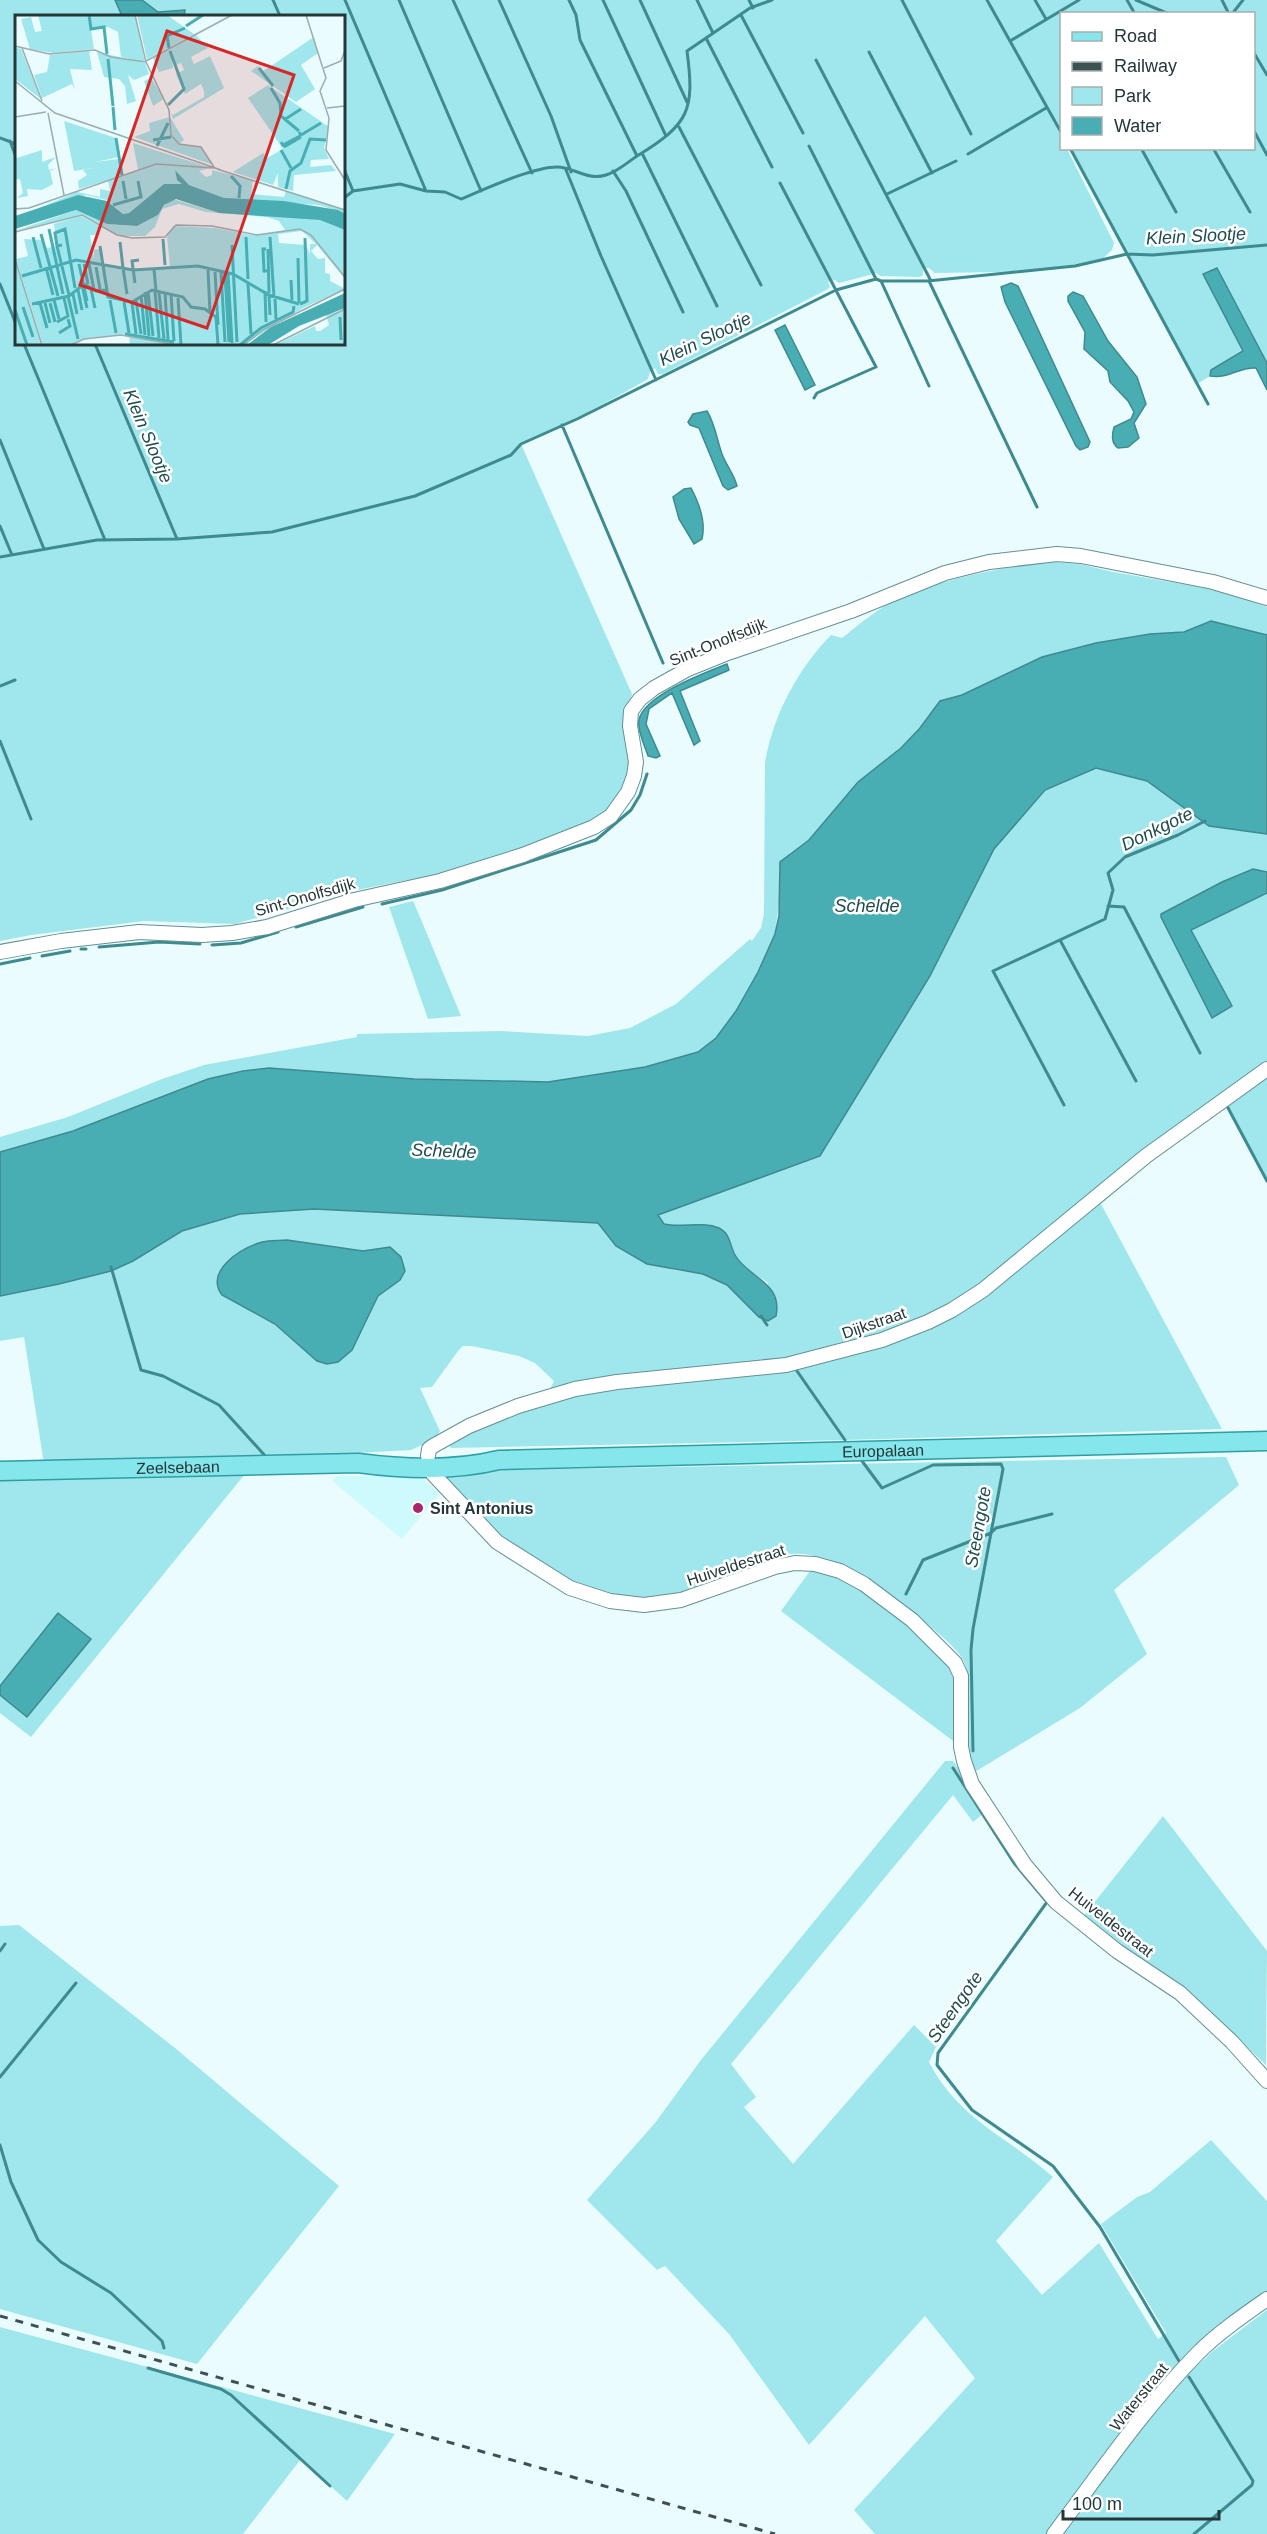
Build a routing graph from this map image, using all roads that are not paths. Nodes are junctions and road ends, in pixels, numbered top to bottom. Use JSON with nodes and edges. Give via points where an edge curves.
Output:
{"nodes":[{"id":1,"x":1267,"y":598,"type":"edge"},
{"id":2,"x":0,"y":952,"type":"edge"},
{"id":3,"x":1267,"y":1069,"type":"edge"},
{"id":4,"x":1267,"y":1441,"type":"edge"},
{"id":5,"x":499,"y":1460,"type":"joint"},
{"id":6,"x":428,"y":1461,"type":"junction"},
{"id":7,"x":0,"y":1471,"type":"edge"},
{"id":8,"x":1267,"y":2081,"type":"edge"},
{"id":9,"x":1267,"y":2299,"type":"edge"},
{"id":10,"x":1054,"y":2534,"type":"edge"}],
"edges":[{"from":1,"to":2,"type":"street","name":"Sint-Onolfsdijk","via":[[1213,582],[1057,554],[989,562],[945,573],[851,611],[725,654],[654,688],[631,711],[636,762],[628,792],[611,816],[594,827],[523,855],[267,927],[212,934],[139,932]]},
{"from":3,"to":6,"type":"street","name":"Dijkstraat","via":[[1146,1156],[983,1290],[928,1322],[882,1340],[786,1365],[575,1389],[469,1426],[429,1449]]},
{"from":4,"to":5,"type":"main road","name":"Europalaan"},
{"from":5,"to":6,"type":"main road","name":"Zeelsebaan","via":[[486,1457]]},
{"from":6,"to":7,"type":"main road","name":"Zeelsebaan","via":[[391,1457],[358,1463]]},
{"from":6,"to":8,"type":"street","name":"Huiveldestraat","via":[[433,1474],[497,1542],[570,1588],[610,1601],[644,1605],[681,1600],[795,1563],[840,1571],[864,1584],[912,1620],[955,1663],[961,1676],[964,1761],[972,1784],[1025,1865],[1056,1902],[1117,1951],[1180,1993]]},
{"from":9,"to":10,"type":"street","name":"Waterstraat","via":[[1200,2351],[1178,2375]]}]}
